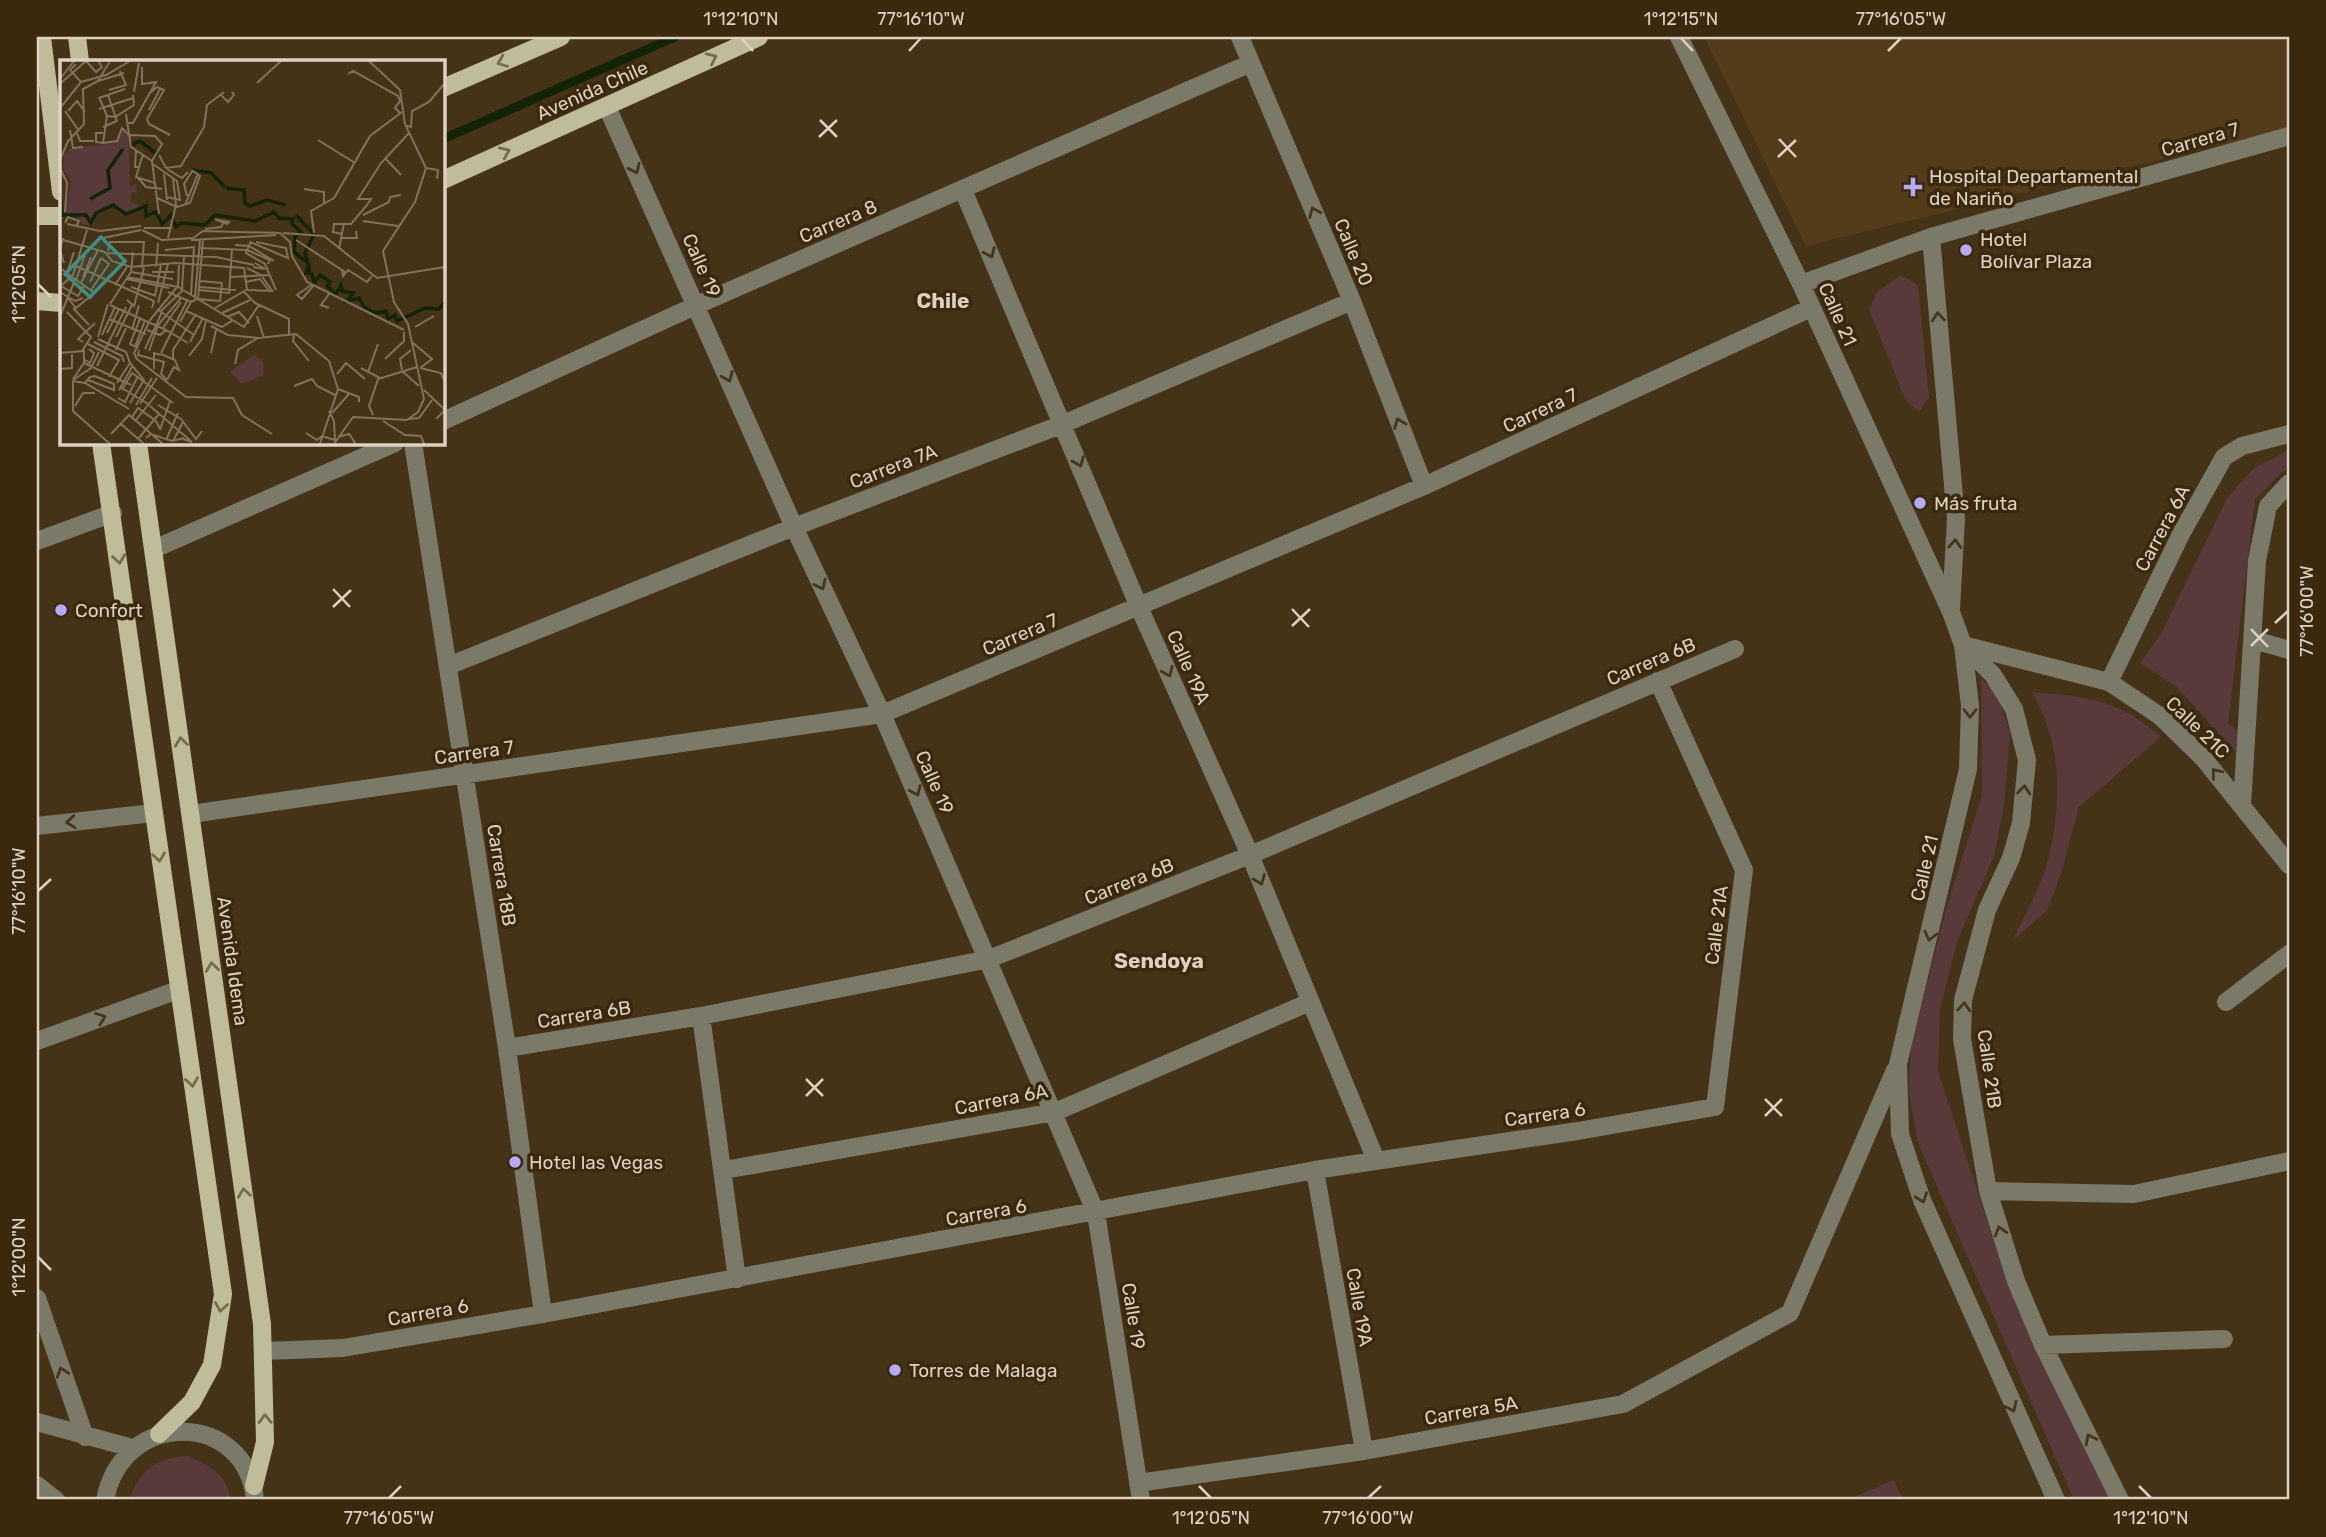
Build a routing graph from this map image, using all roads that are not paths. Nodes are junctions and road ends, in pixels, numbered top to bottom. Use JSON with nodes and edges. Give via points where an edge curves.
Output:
{"nodes":[{"id":1,"x":42,"y":37,"type":"edge"},
{"id":2,"x":77,"y":37,"type":"edge"},
{"id":3,"x":561,"y":37,"type":"edge"},
{"id":4,"x":759,"y":37,"type":"edge"},
{"id":5,"x":1240,"y":37,"type":"edge"},
{"id":6,"x":1679,"y":37,"type":"edge"},
{"id":7,"x":80,"y":60,"type":"edge"},
{"id":8,"x":1251,"y":63,"type":"junction"},
{"id":9,"x":444,"y":88,"type":"edge"},
{"id":10,"x":607,"y":107,"type":"junction"},
{"id":11,"x":2289,"y":136,"type":"edge"},
{"id":12,"x":444,"y":180,"type":"edge"},
{"id":13,"x":60,"y":184,"type":"edge"},
{"id":14,"x":964,"y":190,"type":"junction"},
{"id":15,"x":37,"y":216,"type":"edge"},
{"id":16,"x":60,"y":216,"type":"edge"},
{"id":17,"x":1931,"y":237,"type":"junction"},
{"id":18,"x":1801,"y":284,"type":"junction"},
{"id":19,"x":1352,"y":301,"type":"junction"},
{"id":20,"x":37,"y":302,"type":"edge"},
{"id":21,"x":60,"y":303,"type":"edge"},
{"id":22,"x":697,"y":305,"type":"junction"},
{"id":23,"x":1811,"y":308,"type":"junction"},
{"id":24,"x":444,"y":421,"type":"edge"},
{"id":25,"x":1063,"y":424,"type":"junction"},
{"id":26,"x":2289,"y":434,"type":"edge"},
{"id":27,"x":101,"y":444,"type":"edge"},
{"id":28,"x":138,"y":444,"type":"edge"},
{"id":29,"x":393,"y":444,"type":"edge"},
{"id":30,"x":413,"y":444,"type":"edge"},
{"id":31,"x":2289,"y":483,"type":"edge"},
{"id":32,"x":1424,"y":486,"type":"junction"},
{"id":33,"x":113,"y":513,"type":"junction"},
{"id":34,"x":794,"y":527,"type":"junction"},
{"id":35,"x":37,"y":541,"type":"edge"},
{"id":36,"x":154,"y":549,"type":"junction"},
{"id":37,"x":1139,"y":607,"type":"junction"},
{"id":38,"x":1951,"y":612,"type":"junction"},
{"id":39,"x":2254,"y":640,"type":"junction"},
{"id":40,"x":1963,"y":645,"type":"junction"},
{"id":41,"x":1735,"y":649,"type":"dead end"},
{"id":42,"x":2289,"y":650,"type":"edge"},
{"id":43,"x":448,"y":666,"type":"junction"},
{"id":44,"x":1658,"y":681,"type":"junction"},
{"id":45,"x":2109,"y":682,"type":"junction"},
{"id":46,"x":882,"y":714,"type":"junction"},
{"id":47,"x":465,"y":775,"type":"junction"},
{"id":48,"x":2242,"y":805,"type":"junction"},
{"id":49,"x":153,"y":813,"type":"junction"},
{"id":50,"x":191,"y":814,"type":"junction"},
{"id":51,"x":37,"y":826,"type":"edge"},
{"id":52,"x":1250,"y":855,"type":"junction"},
{"id":53,"x":2289,"y":865,"type":"edge"},
{"id":54,"x":2289,"y":954,"type":"edge"},
{"id":55,"x":989,"y":959,"type":"junction"},
{"id":56,"x":178,"y":990,"type":"junction"},
{"id":57,"x":1310,"y":1002,"type":"junction"},
{"id":58,"x":2226,"y":1002,"type":"dead end"},
{"id":59,"x":701,"y":1016,"type":"junction"},
{"id":60,"x":37,"y":1041,"type":"edge"},
{"id":61,"x":507,"y":1048,"type":"junction"},
{"id":62,"x":1898,"y":1064,"type":"junction"},
{"id":63,"x":1715,"y":1107,"type":"joint"},
{"id":64,"x":1055,"y":1112,"type":"junction"},
{"id":65,"x":1376,"y":1160,"type":"junction"},
{"id":66,"x":2289,"y":1161,"type":"edge"},
{"id":67,"x":724,"y":1170,"type":"junction"},
{"id":68,"x":1315,"y":1170,"type":"junction"},
{"id":69,"x":1988,"y":1191,"type":"junction"},
{"id":70,"x":1096,"y":1213,"type":"junction"},
{"id":71,"x":737,"y":1279,"type":"junction"},
{"id":72,"x":37,"y":1297,"type":"edge"},
{"id":73,"x":543,"y":1314,"type":"junction"},
{"id":74,"x":2224,"y":1339,"type":"dead end"},
{"id":75,"x":2043,"y":1345,"type":"junction"},
{"id":76,"x":264,"y":1351,"type":"junction"},
{"id":77,"x":37,"y":1422,"type":"edge"},
{"id":78,"x":159,"y":1434,"type":"junction"},
{"id":79,"x":85,"y":1437,"type":"junction"},
{"id":80,"x":132,"y":1448,"type":"junction"},
{"id":81,"x":1364,"y":1451,"type":"junction"},
{"id":82,"x":37,"y":1485,"type":"edge"},
{"id":83,"x":1139,"y":1491,"type":"edge"},
{"id":84,"x":254,"y":1493,"type":"edge"},
{"id":85,"x":56,"y":1500,"type":"edge"},
{"id":86,"x":105,"y":1500,"type":"edge"},
{"id":87,"x":2056,"y":1500,"type":"edge"},
{"id":88,"x":2120,"y":1500,"type":"edge"}],
"edges":[{"from":1,"to":13,"type":"main road"},
{"from":2,"to":7,"type":"main road"},
{"from":3,"to":9,"type":"main road","one_way":true},
{"from":10,"to":4,"type":"main road","name":"Avenida Chile","one_way":true},
{"from":5,"to":8,"type":"street","name":"Calle 20"},
{"from":6,"to":18,"type":"street","name":"Calle 21"},
{"from":8,"to":14,"type":"street","name":"Carrera 8"},
{"from":19,"to":8,"type":"street","name":"Calle 20","one_way":true},
{"from":12,"to":10,"type":"main road","name":"Avenida Chile","one_way":true},
{"from":10,"to":22,"type":"street","name":"Calle 19","one_way":true},
{"from":11,"to":17,"type":"street","name":"Carrera 7"},
{"from":14,"to":22,"type":"street","name":"Carrera 8"},
{"from":14,"to":25,"type":"street","name":"Calle 19A","one_way":true},
{"from":15,"to":16,"type":"main road"},
{"from":17,"to":18,"type":"street","name":"Carrera 7"},
{"from":38,"to":17,"type":"street","name":"Calle 21","one_way":true,"via":[[1956,519]]},
{"from":18,"to":23,"type":"street","name":"Calle 21"},
{"from":19,"to":25,"type":"street","name":"Carrera 7A"},
{"from":32,"to":19,"type":"street","name":"Calle 20","one_way":true},
{"from":20,"to":21,"type":"main road"},
{"from":22,"to":24,"type":"street","name":"Carrera 8"},
{"from":22,"to":34,"type":"street","name":"Calle 19","one_way":true},
{"from":23,"to":32,"type":"street","name":"Carrera 7"},
{"from":23,"to":38,"type":"street","name":"Calle 21"},
{"from":25,"to":34,"type":"street","name":"Carrera 7A"},
{"from":25,"to":37,"type":"street","name":"Calle 19A","one_way":true},
{"from":26,"to":45,"type":"street","name":"Carrera 6A","via":[[2242,446],[2224,457]]},
{"from":27,"to":33,"type":"main road"},
{"from":28,"to":36,"type":"main road","name":"Avenida Idema"},
{"from":29,"to":36,"type":"street"},
{"from":30,"to":43,"type":"street","name":"Carrera 18B"},
{"from":31,"to":39,"type":"street","via":[[2269,506],[2257,561]]},
{"from":32,"to":37,"type":"street","name":"Carrera 7"},
{"from":33,"to":35,"type":"street"},
{"from":33,"to":49,"type":"main road","one_way":true},
{"from":34,"to":43,"type":"street","name":"Carrera 7A"},
{"from":34,"to":46,"type":"street","name":"Calle 19","one_way":true},
{"from":50,"to":36,"type":"main road","name":"Avenida Idema","one_way":true},
{"from":37,"to":46,"type":"street","name":"Carrera 7"},
{"from":37,"to":52,"type":"street","name":"Calle 19A","one_way":true},
{"from":38,"to":40,"type":"street","name":"Calle 21"},
{"from":39,"to":42,"type":"street"},
{"from":39,"to":48,"type":"street"},
{"from":40,"to":45,"type":"street","name":"Calle 21C"},
{"from":40,"to":62,"type":"street","name":"Calle 21","one_way":true,"via":[[1970,706],[1968,769]]},
{"from":69,"to":40,"type":"street","name":"Calle 21B","one_way":true,"via":[[1962,1038],[1963,1000],[1987,910],[2011,858],[2021,822],[2026,760],[2014,709],[1993,675]]},
{"from":41,"to":44,"type":"street","name":"Carrera 6B"},
{"from":43,"to":47,"type":"street","name":"Carrera 18B"},
{"from":44,"to":52,"type":"street","name":"Carrera 6B"},
{"from":44,"to":63,"type":"street","name":"Calle 21A","via":[[1744,870]]},
{"from":48,"to":45,"type":"street","name":"Calle 21C","one_way":true,"via":[[2160,716]]},
{"from":46,"to":47,"type":"street","name":"Carrera 7"},
{"from":46,"to":55,"type":"street","name":"Calle 19","one_way":true},
{"from":47,"to":50,"type":"street","name":"Carrera 7"},
{"from":47,"to":61,"type":"street","name":"Carrera 18B"},
{"from":48,"to":53,"type":"street","name":"Calle 21C"},
{"from":49,"to":51,"type":"street","one_way":true},
{"from":49,"to":56,"type":"main road","one_way":true},
{"from":76,"to":50,"type":"main road","name":"Avenida Idema","one_way":true},
{"from":52,"to":55,"type":"street","name":"Carrera 6B"},
{"from":52,"to":57,"type":"street","name":"Calle 19A","one_way":true},
{"from":54,"to":58,"type":"street"},
{"from":55,"to":59,"type":"street","name":"Carrera 6B"},
{"from":55,"to":64,"type":"street","name":"Calle 19"},
{"from":60,"to":56,"type":"street","one_way":true},
{"from":56,"to":78,"type":"main road","one_way":true,"via":[[223,1294],[212,1365],[192,1402]]},
{"from":57,"to":64,"type":"street","name":"Carrera 6A"},
{"from":57,"to":65,"type":"street","name":"Calle 19A"},
{"from":59,"to":61,"type":"street","name":"Carrera 6B"},
{"from":59,"to":67,"type":"street"},
{"from":61,"to":73,"type":"street","name":"Carrera 18B"},
{"from":62,"to":81,"type":"street","name":"Carrera 5A","via":[[1790,1313],[1623,1404]]},
{"from":62,"to":87,"type":"street","name":"Calle 21","one_way":true,"via":[[1900,1134],[1922,1200]]},
{"from":63,"to":65,"type":"street","name":"Carrera 6"},
{"from":64,"to":67,"type":"street","name":"Carrera 6A"},
{"from":64,"to":70,"type":"street","name":"Calle 19"},
{"from":65,"to":68,"type":"street","name":"Carrera 6"},
{"from":66,"to":69,"type":"street","via":[[2134,1194]]},
{"from":67,"to":71,"type":"street"},
{"from":68,"to":70,"type":"street","name":"Carrera 6"},
{"from":68,"to":81,"type":"street","name":"Calle 19A"},
{"from":75,"to":69,"type":"street","name":"Calle 21B","one_way":true,"via":[[2016,1281]]},
{"from":70,"to":71,"type":"street","name":"Carrera 6"},
{"from":70,"to":83,"type":"street","name":"Calle 19"},
{"from":71,"to":73,"type":"street","name":"Carrera 6"},
{"from":79,"to":72,"type":"street","one_way":true},
{"from":73,"to":76,"type":"street","name":"Carrera 6","via":[[343,1348]]},
{"from":74,"to":75,"type":"street"},
{"from":88,"to":75,"type":"street","name":"Calle 21B","one_way":true},
{"from":84,"to":76,"type":"main road","name":"Avenida Idema","one_way":true,"via":[[265,1442]]},
{"from":77,"to":79,"type":"street"},
{"from":78,"to":80,"type":"street"},
{"from":78,"to":84,"type":"street","via":[[188,1431],[216,1440],[240,1459]]},
{"from":79,"to":80,"type":"street"},
{"from":80,"to":86,"type":"street","via":[[113,1471]]},
{"from":81,"to":83,"type":"street","name":"Carrera 5A"},
{"from":82,"to":85,"type":"street"}]}
